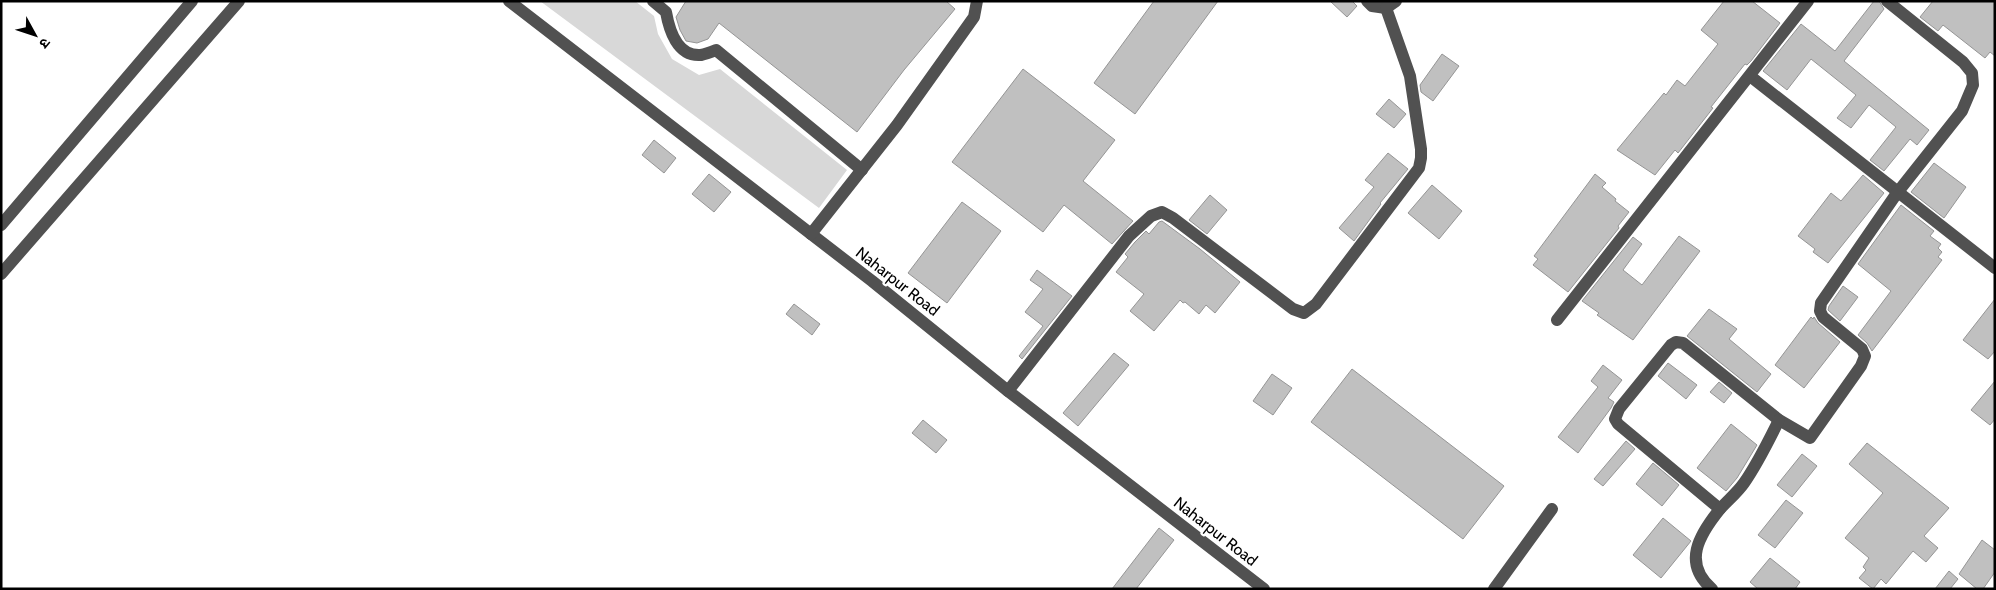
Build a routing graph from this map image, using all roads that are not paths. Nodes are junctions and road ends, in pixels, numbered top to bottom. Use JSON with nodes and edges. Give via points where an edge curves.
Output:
{"nodes":[{"id":1,"x":192,"y":1,"type":"edge"},
{"id":2,"x":239,"y":1,"type":"edge"},
{"id":3,"x":509,"y":1,"type":"edge"},
{"id":4,"x":653,"y":1,"type":"edge"},
{"id":5,"x":977,"y":1,"type":"edge"},
{"id":6,"x":1367,"y":1,"type":"edge"},
{"id":7,"x":1808,"y":1,"type":"edge"},
{"id":8,"x":1887,"y":1,"type":"edge"},
{"id":9,"x":1391,"y":4,"type":"edge"},
{"id":10,"x":527,"y":6,"type":"edge"},
{"id":11,"x":1750,"y":76,"type":"junction"},
{"id":12,"x":862,"y":170,"type":"junction"},
{"id":13,"x":1898,"y":193,"type":"junction"},
{"id":14,"x":1,"y":225,"type":"edge"},
{"id":15,"x":811,"y":234,"type":"junction"},
{"id":16,"x":1995,"y":268,"type":"edge"},
{"id":17,"x":1,"y":274,"type":"edge"},
{"id":18,"x":1557,"y":320,"type":"dead end"},
{"id":19,"x":1008,"y":391,"type":"junction"},
{"id":20,"x":1779,"y":420,"type":"junction"},
{"id":21,"x":1552,"y":509,"type":"dead end"},
{"id":22,"x":1720,"y":509,"type":"junction"},
{"id":23,"x":1264,"y":589,"type":"edge"},
{"id":24,"x":1494,"y":589,"type":"edge"},
{"id":25,"x":1712,"y":589,"type":"edge"}],
"edges":[{"from":1,"to":14,"type":"street"},
{"from":2,"to":17,"type":"street"},
{"from":3,"to":10,"type":"street","name":"Naharpur Road"},
{"from":4,"to":12,"type":"street","via":[[666,12],[676,43],[699,55],[716,50]]},
{"from":5,"to":12,"type":"street","via":[[974,17]]},
{"from":6,"to":9,"type":"street","via":[[1372,6]]},
{"from":7,"to":11,"type":"street"},
{"from":8,"to":13,"type":"street","via":[[1962,62],[1972,73],[1973,84],[1962,111]]},
{"from":9,"to":19,"type":"street","via":[[1410,76],[1421,149],[1420,163],[1411,181],[1316,304],[1304,312],[1293,309],[1162,212],[1151,216],[1129,236]]},
{"from":10,"to":15,"type":"street","name":"Naharpur Road"},
{"from":11,"to":13,"type":"street"},
{"from":11,"to":18,"type":"street"},
{"from":12,"to":15,"type":"street"},
{"from":13,"to":16,"type":"street"},
{"from":13,"to":20,"type":"street","via":[[1821,303],[1823,317],[1866,356],[1861,366],[1810,438]]},
{"from":15,"to":19,"type":"street","name":"Naharpur Road"},
{"from":19,"to":23,"type":"street","name":"Naharpur Road"},
{"from":20,"to":22,"type":"street","via":[[1758,463]]},
{"from":20,"to":22,"type":"street","via":[[1683,343],[1676,342],[1619,409],[1615,419],[1618,424]]},
{"from":21,"to":24,"type":"street"},
{"from":22,"to":25,"type":"street","via":[[1697,549],[1695,562],[1700,576]]}]}
